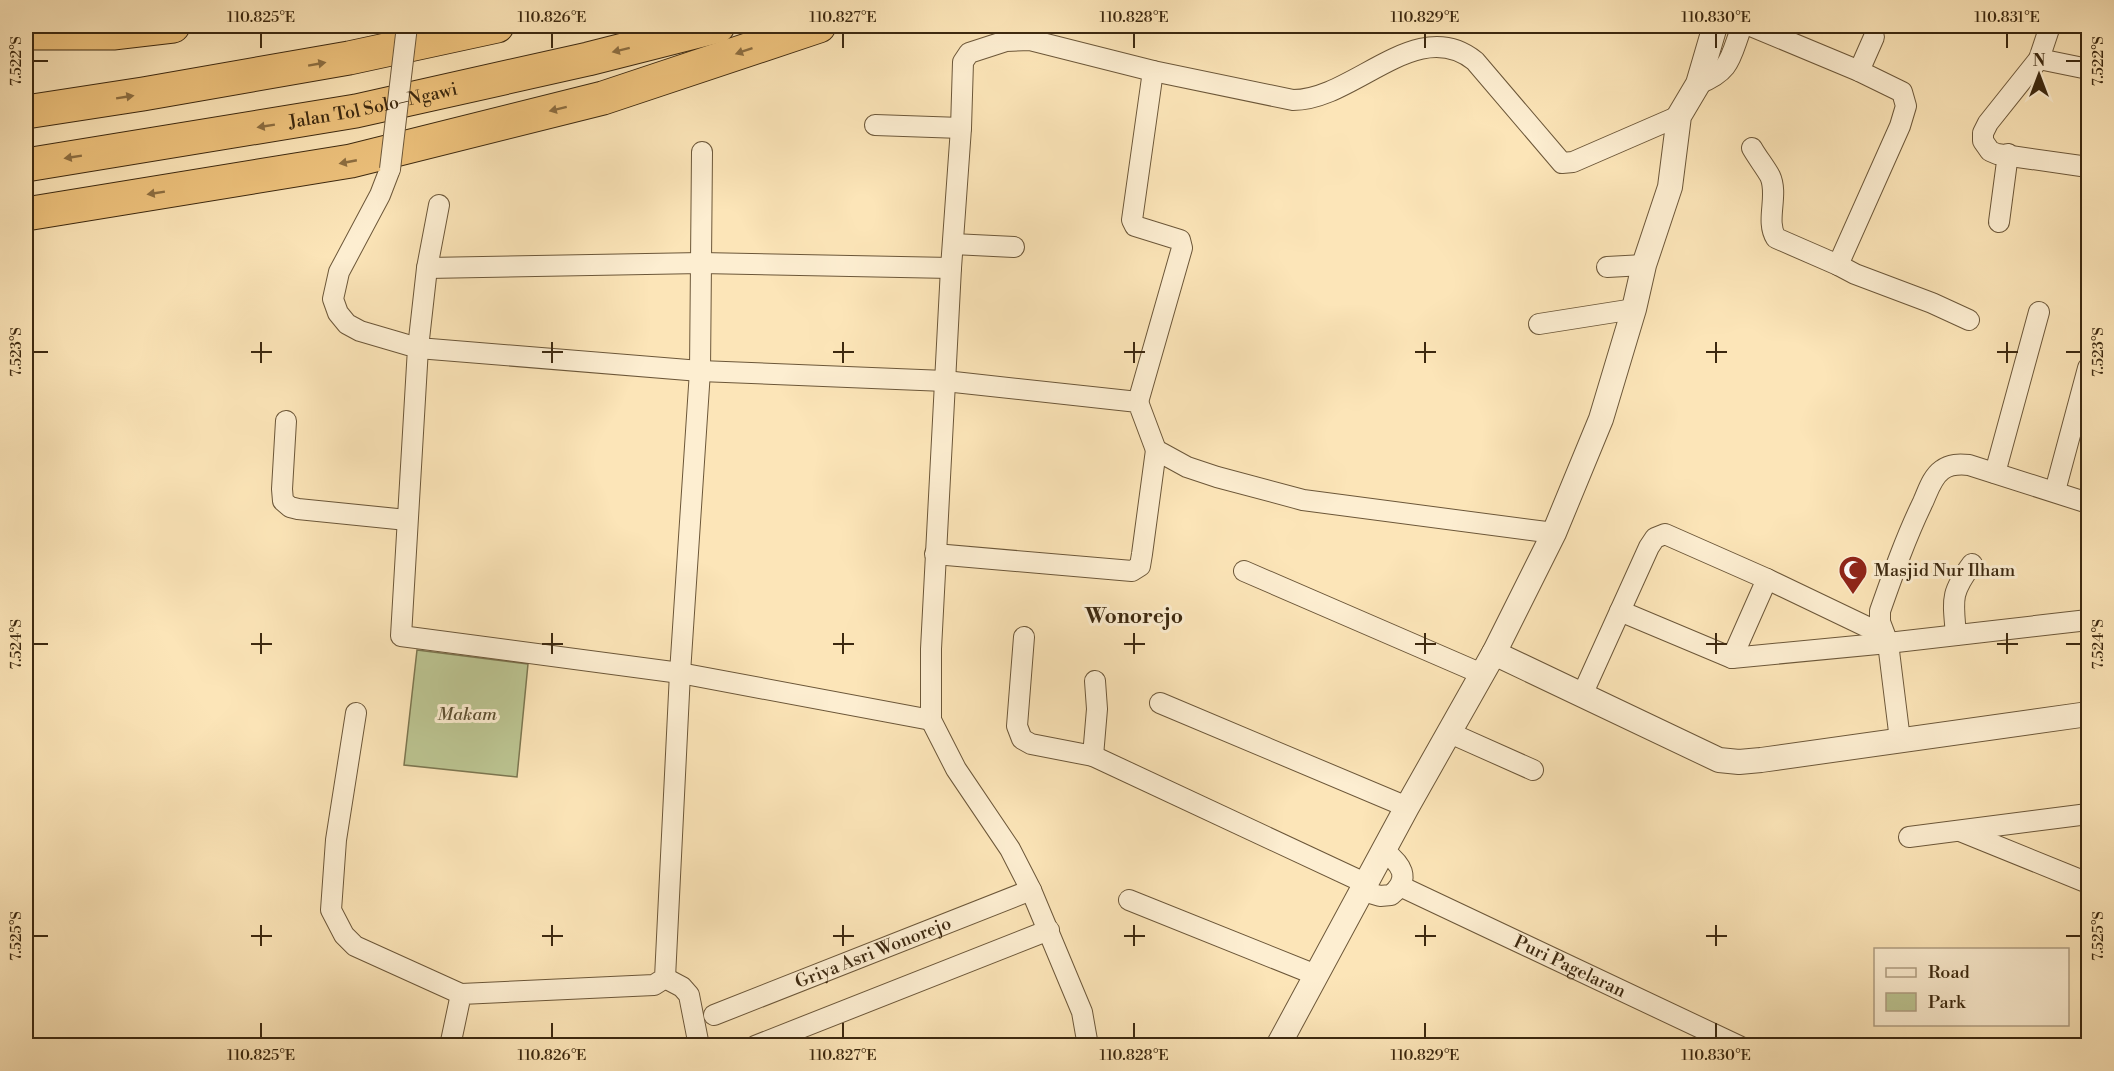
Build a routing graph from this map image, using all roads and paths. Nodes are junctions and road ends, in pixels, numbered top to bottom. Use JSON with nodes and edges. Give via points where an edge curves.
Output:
{"nodes":[{"id":1,"x":173,"y":26,"type":"edge"},
{"id":2,"x":407,"y":26,"type":"edge"},
{"id":3,"x":497,"y":26,"type":"edge"},
{"id":4,"x":718,"y":26,"type":"edge"},
{"id":5,"x":819,"y":26,"type":"edge"},
{"id":6,"x":1715,"y":26,"type":"edge"},
{"id":7,"x":1742,"y":26,"type":"edge"},
{"id":8,"x":1751,"y":26,"type":"edge"},
{"id":9,"x":2050,"y":26,"type":"edge"},
{"id":10,"x":26,"y":33,"type":"edge"},
{"id":11,"x":1874,"y":38,"type":"dead end"},
{"id":12,"x":2038,"y":59,"type":"junction"},
{"id":13,"x":2088,"y":69,"type":"edge"},
{"id":14,"x":1153,"y":71,"type":"junction"},
{"id":15,"x":1859,"y":71,"type":"junction"},
{"id":16,"x":1698,"y":84,"type":"junction"},
{"id":17,"x":26,"y":112,"type":"edge"},
{"id":18,"x":1679,"y":116,"type":"junction"},
{"id":19,"x":875,"y":125,"type":"dead end"},
{"id":20,"x":961,"y":128,"type":"junction"},
{"id":21,"x":1752,"y":148,"type":"dead end"},
{"id":22,"x":702,"y":152,"type":"dead end"},
{"id":23,"x":2008,"y":154,"type":"junction"},
{"id":24,"x":26,"y":165,"type":"edge"},
{"id":25,"x":2088,"y":168,"type":"edge"},
{"id":26,"x":439,"y":205,"type":"dead end"},
{"id":27,"x":26,"y":214,"type":"edge"},
{"id":28,"x":1999,"y":222,"type":"dead end"},
{"id":29,"x":953,"y":244,"type":"junction"},
{"id":30,"x":1014,"y":247,"type":"dead end"},
{"id":31,"x":701,"y":262,"type":"junction"},
{"id":32,"x":1644,"y":265,"type":"junction"},
{"id":33,"x":1838,"y":265,"type":"junction"},
{"id":34,"x":1607,"y":267,"type":"dead end"},
{"id":35,"x":427,"y":268,"type":"junction"},
{"id":36,"x":951,"y":268,"type":"junction"},
{"id":37,"x":1634,"y":309,"type":"junction"},
{"id":38,"x":2038,"y":312,"type":"dead end"},
{"id":39,"x":1969,"y":320,"type":"dead end"},
{"id":40,"x":1539,"y":324,"type":"dead end"},
{"id":41,"x":417,"y":348,"type":"junction"},
{"id":42,"x":2088,"y":368,"type":"edge"},
{"id":43,"x":700,"y":371,"type":"junction"},
{"id":44,"x":945,"y":381,"type":"junction"},
{"id":45,"x":1138,"y":402,"type":"junction"},
{"id":46,"x":286,"y":421,"type":"dead end"},
{"id":47,"x":1156,"y":450,"type":"junction"},
{"id":48,"x":1995,"y":473,"type":"junction"},
{"id":49,"x":2055,"y":491,"type":"junction"},
{"id":50,"x":2088,"y":503,"type":"edge"},
{"id":51,"x":407,"y":520,"type":"junction"},
{"id":52,"x":1554,"y":533,"type":"junction"},
{"id":53,"x":935,"y":554,"type":"junction"},
{"id":54,"x":1972,"y":564,"type":"dead end"},
{"id":55,"x":1244,"y":571,"type":"dead end"},
{"id":56,"x":1767,"y":579,"type":"junction"},
{"id":57,"x":1620,"y":611,"type":"junction"},
{"id":58,"x":2088,"y":626,"type":"edge"},
{"id":59,"x":1956,"y":635,"type":"junction"},
{"id":60,"x":1024,"y":637,"type":"dead end"},
{"id":61,"x":1886,"y":639,"type":"junction"},
{"id":62,"x":1732,"y":658,"type":"junction"},
{"id":63,"x":1488,"y":664,"type":"junction"},
{"id":64,"x":680,"y":673,"type":"junction"},
{"id":65,"x":1095,"y":681,"type":"dead end"},
{"id":66,"x":1582,"y":695,"type":"junction"},
{"id":67,"x":1160,"y":703,"type":"dead end"},
{"id":68,"x":356,"y":713,"type":"dead end"},
{"id":69,"x":2088,"y":714,"type":"edge"},
{"id":70,"x":931,"y":720,"type":"junction"},
{"id":71,"x":1450,"y":733,"type":"junction"},
{"id":72,"x":1900,"y":740,"type":"junction"},
{"id":73,"x":1094,"y":756,"type":"junction"},
{"id":74,"x":1533,"y":770,"type":"dead end"},
{"id":75,"x":1407,"y":807,"type":"junction"},
{"id":76,"x":2088,"y":814,"type":"edge"},
{"id":77,"x":1959,"y":831,"type":"junction"},
{"id":78,"x":1909,"y":837,"type":"dead end"},
{"id":79,"x":1384,"y":851,"type":"junction"},
{"id":80,"x":2088,"y":883,"type":"edge"},
{"id":81,"x":1400,"y":886,"type":"junction"},
{"id":82,"x":1365,"y":888,"type":"junction"},
{"id":83,"x":1031,"y":890,"type":"junction"},
{"id":84,"x":1129,"y":900,"type":"dead end"},
{"id":85,"x":1049,"y":930,"type":"junction"},
{"id":86,"x":1316,"y":975,"type":"junction"},
{"id":87,"x":664,"y":978,"type":"junction"},
{"id":88,"x":461,"y":994,"type":"junction"},
{"id":89,"x":714,"y":1015,"type":"dead end"},
{"id":90,"x":450,"y":1046,"type":"edge"},
{"id":91,"x":699,"y":1046,"type":"edge"},
{"id":92,"x":754,"y":1046,"type":"edge"},
{"id":93,"x":1088,"y":1046,"type":"edge"},
{"id":94,"x":1278,"y":1046,"type":"edge"},
{"id":95,"x":1739,"y":1046,"type":"edge"}],
"edges":[{"from":1,"to":10,"type":"highway","via":[[112,33]]},
{"from":2,"to":41,"type":"street","bridge":true,"via":[[390,169],[339,272],[333,299],[347,324]]},
{"from":17,"to":3,"type":"highway","one_way":true,"via":[[349,58]]},
{"from":4,"to":24,"type":"highway","name":"Jalan Tol Solo–Ngawi","one_way":true,"via":[[356,111]]},
{"from":5,"to":27,"type":"highway","one_way":true,"via":[[603,98],[351,161]]},
{"from":6,"to":16,"type":"street"},
{"from":7,"to":16,"type":"street","via":[[1722,72]]},
{"from":8,"to":15,"type":"street"},
{"from":9,"to":12,"type":"street"},
{"from":11,"to":15,"type":"street"},
{"from":12,"to":13,"type":"street"},
{"from":12,"to":23,"type":"street","via":[[1983,133],[1990,151]]},
{"from":14,"to":18,"type":"street","via":[[1305,100],[1418,49],[1450,47],[1475,61],[1565,164]]},
{"from":14,"to":20,"type":"street","via":[[1046,43],[1006,41],[965,57]]},
{"from":14,"to":45,"type":"street","via":[[1132,220],[1135,226],[1180,240],[1182,248]]},
{"from":15,"to":33,"type":"street","via":[[1902,92],[1906,106]]},
{"from":16,"to":18,"type":"street"},
{"from":18,"to":32,"type":"street","via":[[1670,187]]},
{"from":19,"to":20,"type":"street"},
{"from":20,"to":29,"type":"street"},
{"from":21,"to":33,"type":"street","via":[[1770,177],[1772,232],[1776,238]]},
{"from":22,"to":31,"type":"street"},
{"from":23,"to":25,"type":"street"},
{"from":23,"to":28,"type":"street"},
{"from":26,"to":35,"type":"street"},
{"from":29,"to":30,"type":"street"},
{"from":29,"to":36,"type":"street"},
{"from":31,"to":35,"type":"street"},
{"from":31,"to":36,"type":"street"},
{"from":31,"to":43,"type":"street"},
{"from":32,"to":34,"type":"street"},
{"from":32,"to":37,"type":"street"},
{"from":33,"to":39,"type":"street"},
{"from":35,"to":41,"type":"street"},
{"from":36,"to":44,"type":"street"},
{"from":37,"to":40,"type":"street"},
{"from":37,"to":52,"type":"street","via":[[1601,419]]},
{"from":38,"to":48,"type":"street"},
{"from":41,"to":43,"type":"street"},
{"from":41,"to":51,"type":"street"},
{"from":42,"to":49,"type":"street"},
{"from":43,"to":44,"type":"street"},
{"from":43,"to":64,"type":"street"},
{"from":44,"to":45,"type":"street"},
{"from":44,"to":53,"type":"street"},
{"from":45,"to":47,"type":"street"},
{"from":46,"to":51,"type":"street","via":[[282,489],[283,501],[290,507]]},
{"from":47,"to":52,"type":"street","via":[[1197,471],[1303,501]]},
{"from":47,"to":53,"type":"street","via":[[1140,566],[1132,571]]},
{"from":48,"to":49,"type":"street"},
{"from":48,"to":61,"type":"street","via":[[1959,464],[1948,466],[1933,480],[1907,535],[1880,611]]},
{"from":49,"to":50,"type":"street"},
{"from":51,"to":64,"type":"street","via":[[401,636]]},
{"from":52,"to":63,"type":"street"},
{"from":53,"to":70,"type":"street"},
{"from":54,"to":59,"type":"street","via":[[1955,592]]},
{"from":55,"to":63,"type":"street"},
{"from":56,"to":57,"type":"street","via":[[1665,534],[1655,538],[1649,547]]},
{"from":56,"to":61,"type":"street"},
{"from":56,"to":62,"type":"street"},
{"from":57,"to":62,"type":"street"},
{"from":57,"to":66,"type":"street"},
{"from":58,"to":59,"type":"street"},
{"from":59,"to":61,"type":"street"},
{"from":60,"to":73,"type":"street","via":[[1019,735],[1031,744]]},
{"from":61,"to":62,"type":"street"},
{"from":61,"to":72,"type":"street"},
{"from":63,"to":66,"type":"street"},
{"from":63,"to":71,"type":"street"},
{"from":64,"to":70,"type":"street"},
{"from":64,"to":87,"type":"street"},
{"from":65,"to":73,"type":"street"},
{"from":66,"to":72,"type":"street","via":[[1719,760],[1761,760]]},
{"from":67,"to":75,"type":"street"},
{"from":68,"to":88,"type":"street","via":[[336,840],[331,910],[344,935],[355,946]]},
{"from":69,"to":72,"type":"street"},
{"from":70,"to":83,"type":"street","via":[[956,769],[1010,849]]},
{"from":71,"to":74,"type":"street"},
{"from":71,"to":75,"type":"street"},
{"from":73,"to":82,"type":"street"},
{"from":75,"to":79,"type":"street"},
{"from":76,"to":77,"type":"street"},
{"from":77,"to":78,"type":"street"},
{"from":77,"to":80,"type":"street"},
{"from":79,"to":81,"type":"street","via":[[1399,863]]},
{"from":79,"to":82,"type":"street"},
{"from":81,"to":82,"type":"street","via":[[1391,895],[1380,896]]},
{"from":81,"to":95,"type":"street","name":"Puri Pagelaran"},
{"from":82,"to":86,"type":"street"},
{"from":83,"to":85,"type":"street"},
{"from":83,"to":89,"type":"street","name":"Griya Asri Wonorejo"},
{"from":84,"to":86,"type":"street"},
{"from":85,"to":92,"type":"street"},
{"from":85,"to":93,"type":"street","via":[[1082,1012]]},
{"from":86,"to":94,"type":"street"},
{"from":87,"to":88,"type":"street","via":[[654,985]]},
{"from":87,"to":91,"type":"street","via":[[689,995]]},
{"from":88,"to":90,"type":"street"}]}
